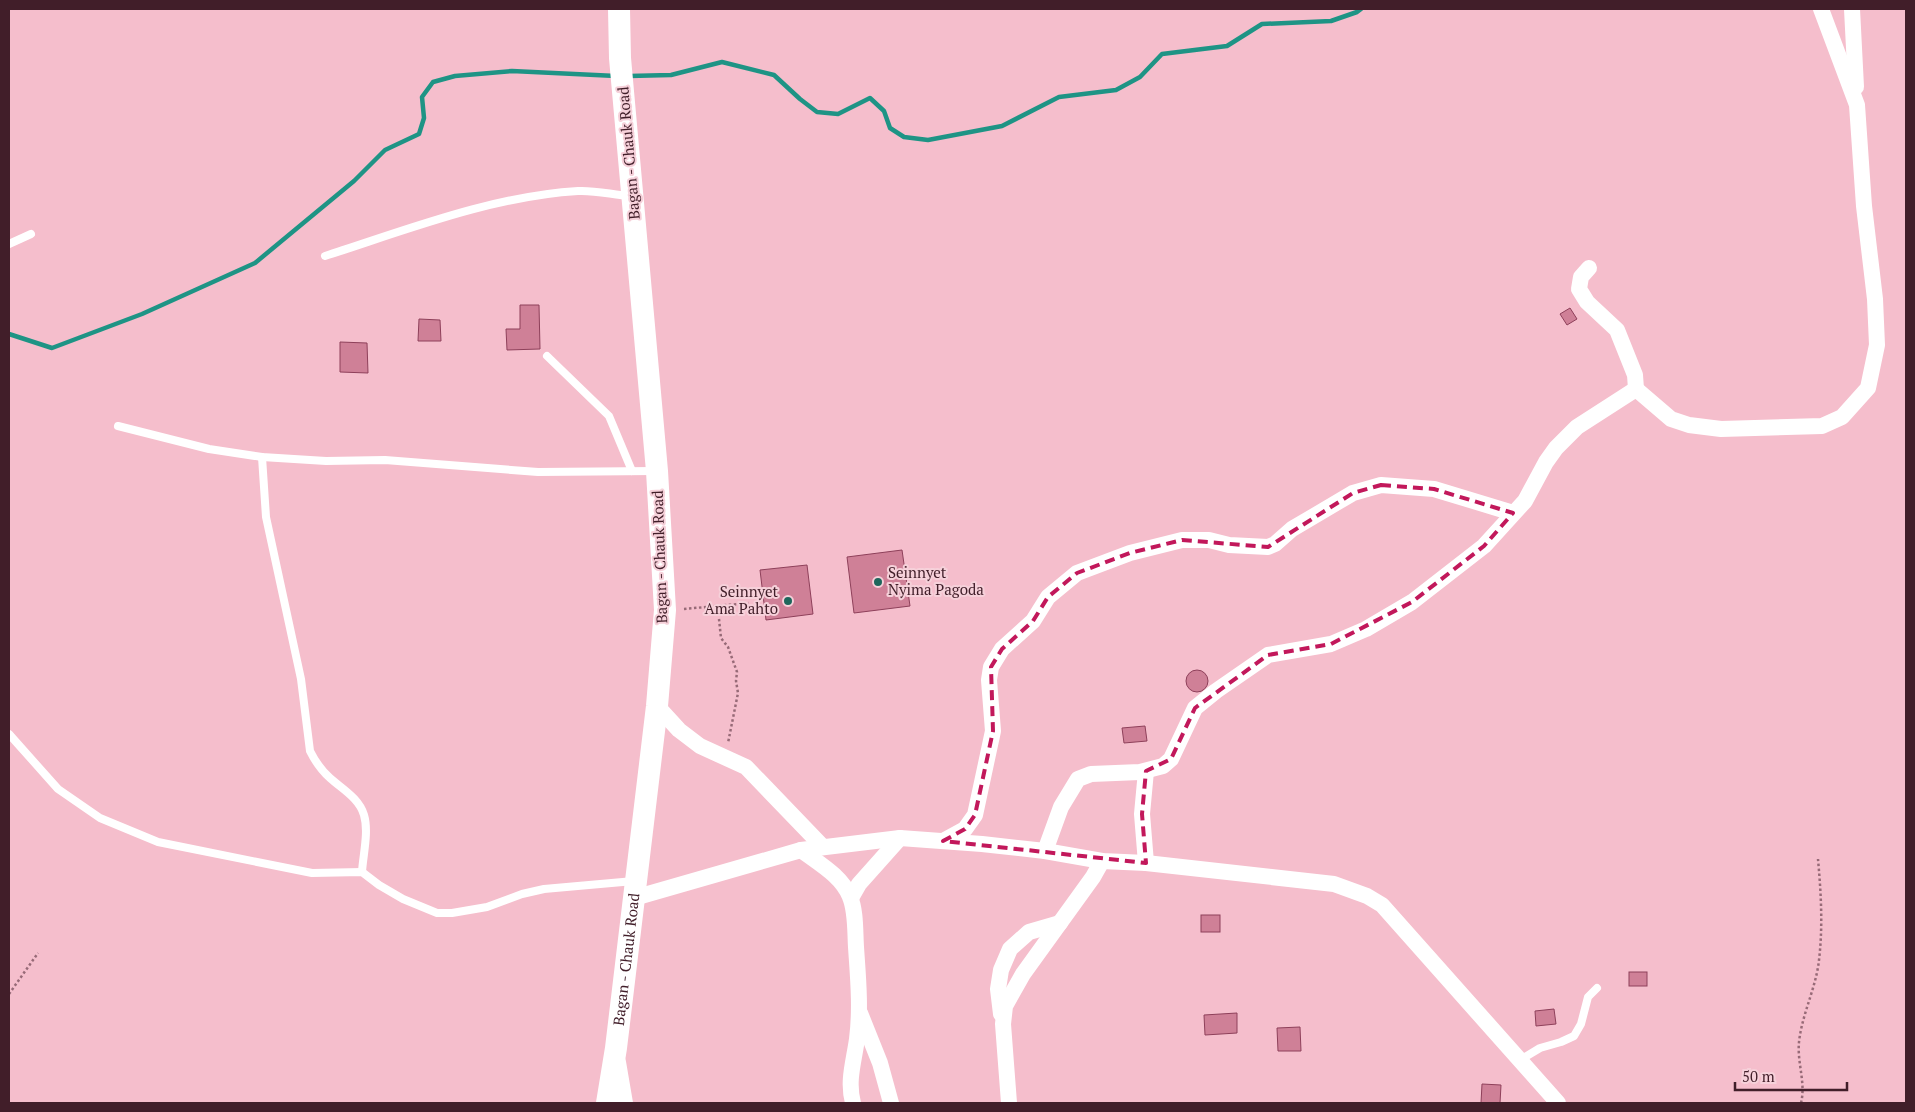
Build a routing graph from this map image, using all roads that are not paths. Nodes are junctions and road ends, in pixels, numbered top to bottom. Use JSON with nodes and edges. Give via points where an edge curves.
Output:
{"nodes":[{"id":1,"x":619,"y":9,"type":"edge"},
{"id":2,"x":1821,"y":9,"type":"edge"},
{"id":3,"x":1852,"y":9,"type":"edge"},
{"id":4,"x":1857,"y":104,"type":"junction"},
{"id":5,"x":634,"y":196,"type":"junction"},
{"id":6,"x":31,"y":234,"type":"dead end"},
{"id":7,"x":9,"y":244,"type":"edge"},
{"id":8,"x":325,"y":256,"type":"dead end"},
{"id":9,"x":1589,"y":268,"type":"dead end"},
{"id":10,"x":547,"y":356,"type":"dead end"},
{"id":11,"x":1636,"y":389,"type":"junction"},
{"id":12,"x":118,"y":426,"type":"dead end"},
{"id":13,"x":262,"y":457,"type":"junction"},
{"id":14,"x":632,"y":471,"type":"junction"},
{"id":15,"x":657,"y":471,"type":"junction"},
{"id":16,"x":1513,"y":513,"type":"junction"},
{"id":17,"x":657,"y":706,"type":"junction"},
{"id":18,"x":9,"y":734,"type":"edge"},
{"id":19,"x":1146,"y":770,"type":"junction"},
{"id":20,"x":900,"y":838,"type":"junction"},
{"id":21,"x":943,"y":841,"type":"junction"},
{"id":22,"x":823,"y":847,"type":"junction"},
{"id":23,"x":801,"y":850,"type":"junction"},
{"id":24,"x":1045,"y":851,"type":"junction"},
{"id":25,"x":1102,"y":861,"type":"junction"},
{"id":26,"x":1146,"y":863,"type":"junction"},
{"id":27,"x":362,"y":872,"type":"junction"},
{"id":28,"x":635,"y":890,"type":"junction"},
{"id":29,"x":851,"y":898,"type":"junction"},
{"id":30,"x":1060,"y":923,"type":"junction"},
{"id":31,"x":1597,"y":988,"type":"dead end"},
{"id":32,"x":860,"y":1011,"type":"junction"},
{"id":33,"x":1003,"y":1028,"type":"junction"},
{"id":34,"x":616,"y":1048,"type":"junction"},
{"id":35,"x":1520,"y":1060,"type":"junction"},
{"id":36,"x":607,"y":1103,"type":"edge"},
{"id":37,"x":625,"y":1103,"type":"edge"},
{"id":38,"x":853,"y":1103,"type":"edge"},
{"id":39,"x":891,"y":1103,"type":"edge"},
{"id":40,"x":1009,"y":1103,"type":"edge"},
{"id":41,"x":1558,"y":1103,"type":"edge"}],
"edges":[{"from":1,"to":5,"type":"main road","name":"Bagan - Chauk Road","via":[[621,67]]},
{"from":2,"to":4,"type":"street"},
{"from":3,"to":4,"type":"street"},
{"from":4,"to":11,"type":"street","via":[[1868,255],[1875,299],[1876,345],[1868,388],[1842,417],[1822,426],[1721,429],[1671,419]]},
{"from":5,"to":8,"type":"lane","via":[[601,191],[548,194],[456,214]]},
{"from":5,"to":15,"type":"main road","name":"Bagan - Chauk Road"},
{"from":6,"to":7,"type":"lane"},
{"from":9,"to":11,"type":"street","via":[[1579,289],[1587,302],[1617,330],[1636,375]]},
{"from":10,"to":14,"type":"lane","via":[[609,416]]},
{"from":11,"to":16,"type":"street","via":[[1578,426],[1556,448],[1525,501]]},
{"from":12,"to":13,"type":"lane","via":[[209,449]]},
{"from":13,"to":14,"type":"lane","via":[[385,460],[538,472]]},
{"from":13,"to":27,"type":"lane","via":[[266,517],[301,679],[310,750],[314,760],[360,806],[364,815]]},
{"from":14,"to":15,"type":"lane"},
{"from":15,"to":17,"type":"main road","name":"Bagan - Chauk Road","via":[[665,610]]},
{"from":16,"to":19,"type":"street","via":[[1484,546],[1446,577],[1366,629],[1331,644],[1268,656],[1216,691],[1195,708],[1171,759],[1163,766]]},
{"from":16,"to":21,"type":"street","via":[[1434,489],[1381,485],[1353,493],[1268,547],[1182,540],[1130,553],[1077,573],[1048,597],[1033,621],[1002,650],[991,667],[993,731],[975,815],[965,829]]},
{"from":17,"to":22,"type":"street","via":[[700,746],[746,766]]},
{"from":17,"to":28,"type":"main road","name":"Bagan - Chauk Road"},
{"from":18,"to":27,"type":"lane","via":[[58,788],[100,818],[158,842],[312,873]]},
{"from":19,"to":24,"type":"street","via":[[1091,774],[1078,779],[1061,806]]},
{"from":19,"to":26,"type":"street","via":[[1142,814]]},
{"from":20,"to":21,"type":"street"},
{"from":20,"to":22,"type":"street"},
{"from":20,"to":29,"type":"street","via":[[858,884]]},
{"from":21,"to":24,"type":"street"},
{"from":22,"to":23,"type":"street"},
{"from":23,"to":28,"type":"street"},
{"from":23,"to":29,"type":"street","via":[[831,873]]},
{"from":24,"to":25,"type":"street"},
{"from":25,"to":26,"type":"street"},
{"from":25,"to":30,"type":"street"},
{"from":26,"to":35,"type":"street","via":[[1334,884],[1367,896],[1382,905]]},
{"from":27,"to":28,"type":"lane","via":[[402,899],[438,913],[487,907],[544,889]]},
{"from":28,"to":34,"type":"main road","name":"Bagan - Chauk Road"},
{"from":29,"to":32,"type":"street"},
{"from":30,"to":33,"type":"street","via":[[1004,1006]]},
{"from":30,"to":33,"type":"street","via":[[1029,932],[1010,949],[1001,970],[998,989]]},
{"from":31,"to":35,"type":"lane","via":[[1588,997],[1581,1024],[1574,1036],[1540,1048]]},
{"from":32,"to":38,"type":"street","via":[[850,1084]]},
{"from":32,"to":39,"type":"street"},
{"from":33,"to":40,"type":"street"},
{"from":34,"to":36,"type":"main road","name":"Bagan - Chauk Road"},
{"from":34,"to":37,"type":"street"},
{"from":35,"to":41,"type":"street"}]}
